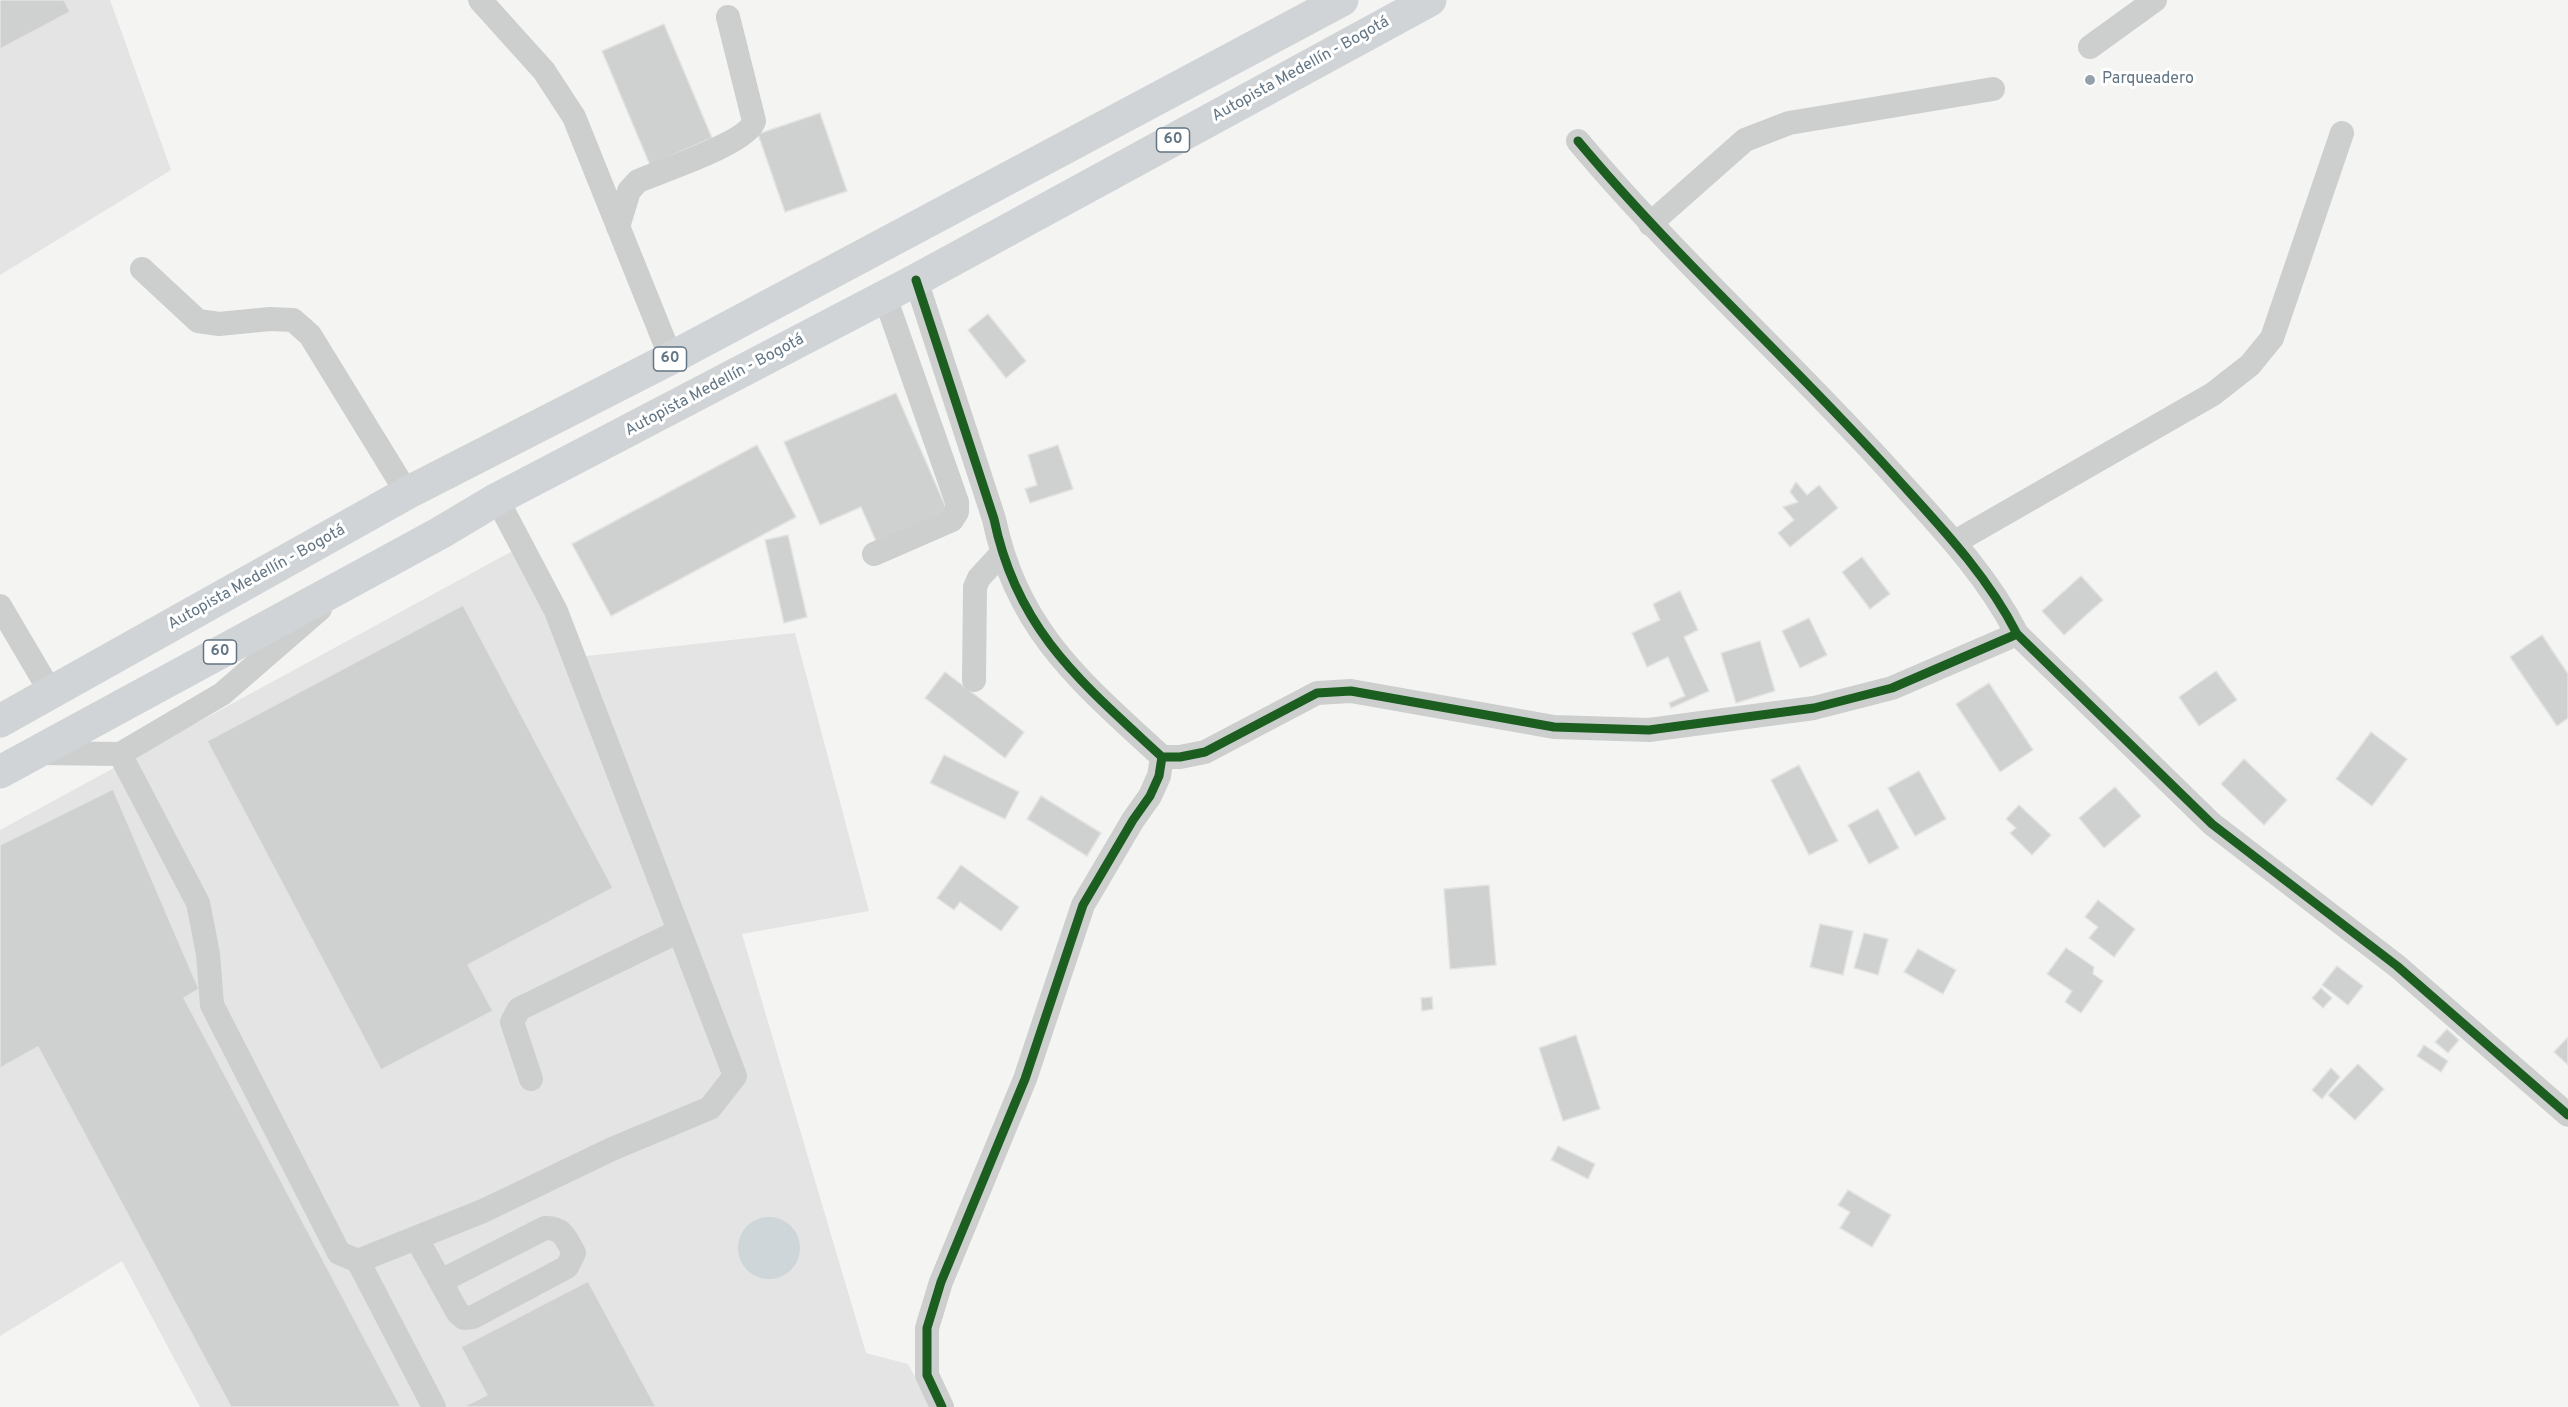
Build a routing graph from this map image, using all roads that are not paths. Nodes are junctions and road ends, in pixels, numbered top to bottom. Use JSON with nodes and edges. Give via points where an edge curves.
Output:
{"nodes":[{"id":1,"x":480,"y":0,"type":"edge"},
{"id":2,"x":1342,"y":0,"type":"edge"},
{"id":3,"x":1430,"y":0,"type":"edge"},
{"id":4,"x":2155,"y":0,"type":"edge"},
{"id":5,"x":728,"y":17,"type":"dead end"},
{"id":6,"x":2090,"y":47,"type":"dead end"},
{"id":7,"x":1993,"y":89,"type":"dead end"},
{"id":8,"x":2342,"y":133,"type":"dead end"},
{"id":9,"x":1578,"y":141,"type":"dead end"},
{"id":10,"x":1650,"y":224,"type":"junction"},
{"id":11,"x":618,"y":227,"type":"junction"},
{"id":12,"x":142,"y":269,"type":"dead end"},
{"id":13,"x":916,"y":280,"type":"junction"},
{"id":14,"x":885,"y":297,"type":"junction"},
{"id":15,"x":671,"y":358,"type":"junction"},
{"id":16,"x":407,"y":493,"type":"junction"},
{"id":17,"x":497,"y":499,"type":"junction"},
{"id":18,"x":1955,"y":542,"type":"junction"},
{"id":19,"x":874,"y":554,"type":"dead end"},
{"id":20,"x":1001,"y":554,"type":"junction"},
{"id":21,"x":354,"y":579,"type":"junction"},
{"id":22,"x":0,"y":606,"type":"edge"},
{"id":23,"x":2017,"y":634,"type":"junction"},
{"id":24,"x":974,"y":680,"type":"dead end"},
{"id":25,"x":50,"y":691,"type":"junction"},
{"id":26,"x":0,"y":721,"type":"edge"},
{"id":27,"x":32,"y":753,"type":"junction"},
{"id":28,"x":120,"y":754,"type":"junction"},
{"id":29,"x":1162,"y":757,"type":"junction"},
{"id":30,"x":0,"y":772,"type":"edge"},
{"id":31,"x":679,"y":931,"type":"junction"},
{"id":32,"x":531,"y":1079,"type":"dead end"},
{"id":33,"x":2568,"y":1115,"type":"edge"},
{"id":34,"x":417,"y":1239,"type":"junction"},
{"id":35,"x":358,"y":1262,"type":"junction"},
{"id":36,"x":441,"y":1281,"type":"junction"},
{"id":37,"x":434,"y":1407,"type":"edge"},
{"id":38,"x":942,"y":1407,"type":"edge"}],
"edges":[{"from":1,"to":11,"type":"street","via":[[544,71],[574,117]]},
{"from":2,"to":15,"type":"highway","name":"Autopista Medellín - Bogotá","number":"60"},
{"from":3,"to":13,"type":"highway","name":"Autopista Medellín - Bogotá","number":"60"},
{"from":4,"to":6,"type":"street"},
{"from":5,"to":11,"type":"street","via":[[753,128],[724,146],[638,181],[629,191]]},
{"from":7,"to":10,"type":"street","via":[[1789,123],[1745,140]]},
{"from":8,"to":18,"type":"street","via":[[2272,338],[2250,365],[2213,394]]},
{"from":9,"to":10,"type":"street"},
{"from":10,"to":18,"type":"street","via":[[1826,400]]},
{"from":11,"to":15,"type":"street"},
{"from":12,"to":16,"type":"street","via":[[198,321],[219,324],[293,320],[310,335]]},
{"from":13,"to":14,"type":"highway","name":"Autopista Medellín - Bogotá","number":"60"},
{"from":13,"to":20,"type":"street","via":[[994,519]]},
{"from":14,"to":17,"type":"highway","name":"Autopista Medellín - Bogotá","number":"60"},
{"from":14,"to":19,"type":"street","via":[[957,502],[957,512],[951,520]]},
{"from":15,"to":16,"type":"highway","name":"Autopista Medellín - Bogotá","number":"60"},
{"from":16,"to":25,"type":"highway","name":"Autopista Medellín - Bogotá","number":"60"},
{"from":17,"to":21,"type":"highway","name":"Autopista Medellín - Bogotá","number":"60"},
{"from":17,"to":31,"type":"street","via":[[556,611]]},
{"from":18,"to":23,"type":"street","via":[[2001,601]]},
{"from":20,"to":24,"type":"street","via":[[975,587]]},
{"from":20,"to":29,"type":"street","via":[[1035,627],[1070,669]]},
{"from":21,"to":27,"type":"highway","name":"Autopista Medellín - Bogotá","number":"60"},
{"from":21,"to":28,"type":"street","via":[[222,694]]},
{"from":22,"to":25,"type":"street"},
{"from":23,"to":29,"type":"street","via":[[1892,688],[1814,708],[1649,730],[1566,728],[1351,691],[1317,693],[1205,752]]},
{"from":23,"to":33,"type":"street","via":[[2212,824],[2397,966]]},
{"from":25,"to":26,"type":"highway","name":"Autopista Medellín - Bogotá","number":"60"},
{"from":27,"to":28,"type":"street"},
{"from":27,"to":30,"type":"highway","name":"Autopista Medellín - Bogotá","number":"60"},
{"from":28,"to":35,"type":"street","via":[[198,903],[212,1005],[339,1253]]},
{"from":29,"to":38,"type":"street","via":[[1150,796],[1083,905],[1025,1079],[941,1282],[927,1328],[927,1375]]},
{"from":31,"to":32,"type":"street","via":[[519,1009],[512,1022]]},
{"from":31,"to":34,"type":"street","via":[[735,1076],[710,1108]]},
{"from":34,"to":35,"type":"street"},
{"from":34,"to":36,"type":"street"},
{"from":35,"to":37,"type":"street"},
{"from":36,"to":36,"type":"street","via":[[545,1228],[554,1227],[562,1232],[574,1252],[567,1268],[473,1317],[464,1318],[458,1313]]}]}
